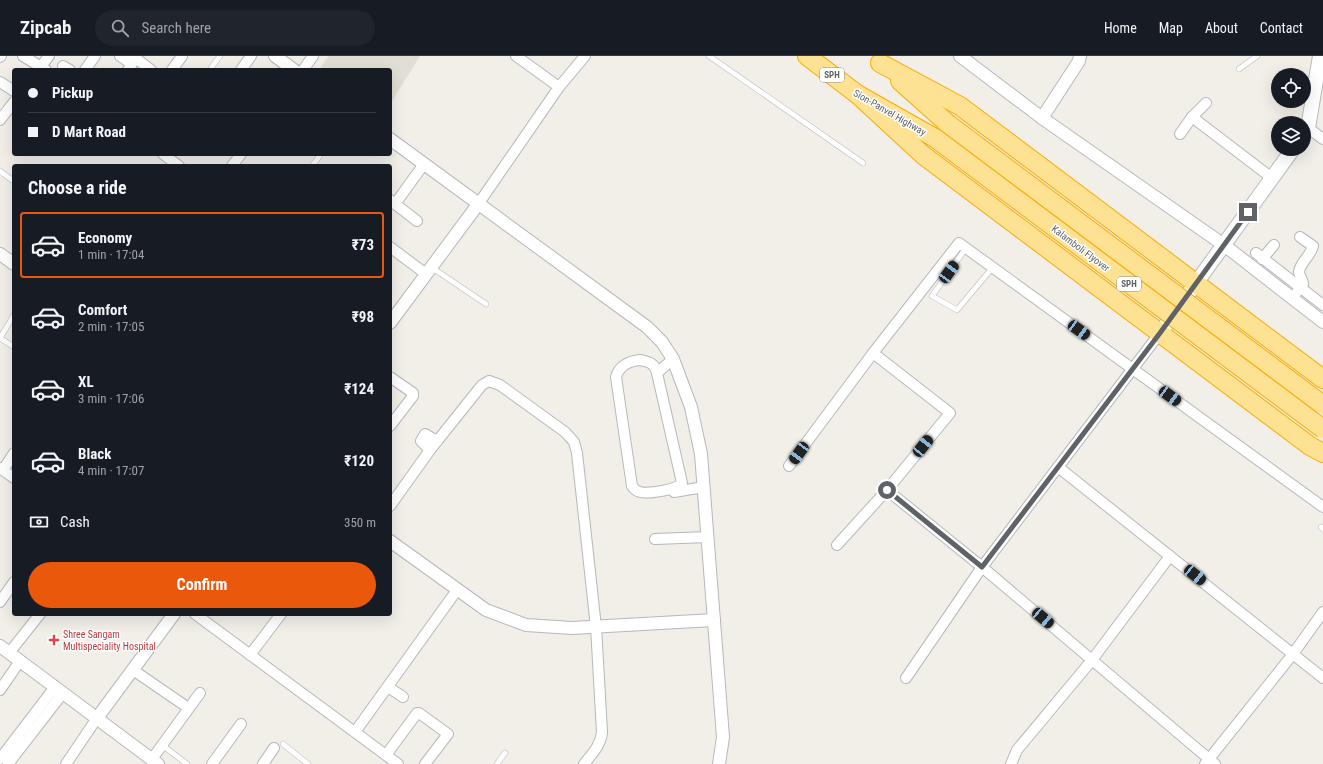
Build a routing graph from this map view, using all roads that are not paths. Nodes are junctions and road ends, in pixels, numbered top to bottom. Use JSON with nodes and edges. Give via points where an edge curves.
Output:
{"nodes":[{"id":1,"x":23,"y":56,"type":"edge"},
{"id":2,"x":49,"y":56,"type":"edge"},
{"id":3,"x":95,"y":56,"type":"edge"},
{"id":4,"x":120,"y":56,"type":"edge"},
{"id":5,"x":133,"y":56,"type":"edge"},
{"id":6,"x":183,"y":56,"type":"edge"},
{"id":7,"x":220,"y":56,"type":"edge"},
{"id":8,"x":275,"y":56,"type":"edge"},
{"id":9,"x":313,"y":56,"type":"edge"},
{"id":10,"x":516,"y":56,"type":"edge"},
{"id":11,"x":584,"y":56,"type":"edge"},
{"id":12,"x":709,"y":56,"type":"edge"},
{"id":13,"x":807,"y":56,"type":"edge"},
{"id":14,"x":960,"y":56,"type":"edge"},
{"id":15,"x":1080,"y":56,"type":"edge"},
{"id":16,"x":1257,"y":56,"type":"edge"},
{"id":17,"x":1320,"y":56,"type":"edge"},
{"id":18,"x":247,"y":57,"type":"edge"},
{"id":19,"x":875,"y":60,"type":"edge"},
{"id":20,"x":971,"y":60,"type":"edge"},
{"id":21,"x":41,"y":68,"type":"edge"},
{"id":22,"x":43,"y":68,"type":"edge"},
{"id":23,"x":86,"y":68,"type":"edge"},
{"id":24,"x":129,"y":68,"type":"edge"},
{"id":25,"x":149,"y":68,"type":"edge"},
{"id":26,"x":174,"y":68,"type":"edge"},
{"id":27,"x":179,"y":68,"type":"edge"},
{"id":28,"x":211,"y":68,"type":"dead end"},
{"id":29,"x":242,"y":68,"type":"edge"},
{"id":30,"x":291,"y":68,"type":"edge"},
{"id":31,"x":304,"y":68,"type":"edge"},
{"id":32,"x":1239,"y":69,"type":"dead end"},
{"id":33,"x":0,"y":82,"type":"edge"},
{"id":34,"x":559,"y":87,"type":"junction"},
{"id":35,"x":0,"y":90,"type":"edge"},
{"id":36,"x":12,"y":91,"type":"edge"},
{"id":37,"x":857,"y":94,"type":"junction"},
{"id":38,"x":12,"y":98,"type":"edge"},
{"id":39,"x":1206,"y":103,"type":"dead end"},
{"id":40,"x":12,"y":105,"type":"edge"},
{"id":41,"x":1309,"y":116,"type":"edge"},
{"id":42,"x":1192,"y":117,"type":"junction"},
{"id":43,"x":1042,"y":118,"type":"junction"},
{"id":44,"x":0,"y":120,"type":"edge"},
{"id":45,"x":1311,"y":133,"type":"edge"},
{"id":46,"x":1180,"y":134,"type":"dead end"},
{"id":47,"x":935,"y":138,"type":"joint"},
{"id":48,"x":1323,"y":139,"type":"edge"},
{"id":49,"x":392,"y":140,"type":"edge"},
{"id":50,"x":166,"y":156,"type":"edge"},
{"id":51,"x":1288,"y":156,"type":"edge"},
{"id":52,"x":862,"y":163,"type":"dead end"},
{"id":53,"x":176,"y":164,"type":"edge"},
{"id":54,"x":424,"y":164,"type":"junction"},
{"id":55,"x":0,"y":171,"type":"edge"},
{"id":56,"x":1272,"y":178,"type":"junction"},
{"id":57,"x":12,"y":180,"type":"dead end"},
{"id":58,"x":392,"y":202,"type":"edge"},
{"id":59,"x":479,"y":203,"type":"junction"},
{"id":60,"x":417,"y":221,"type":"dead end"},
{"id":61,"x":1300,"y":237,"type":"dead end"},
{"id":62,"x":1274,"y":244,"type":"dead end"},
{"id":63,"x":1224,"y":245,"type":"junction"},
{"id":64,"x":392,"y":248,"type":"edge"},
{"id":65,"x":966,"y":248,"type":"junction"},
{"id":66,"x":0,"y":255,"type":"edge"},
{"id":67,"x":12,"y":263,"type":"edge"},
{"id":68,"x":993,"y":268,"type":"junction"},
{"id":69,"x":429,"y":271,"type":"junction"},
{"id":70,"x":1196,"y":283,"type":"junction"},
{"id":71,"x":1300,"y":287,"type":"junction"},
{"id":72,"x":1291,"y":298,"type":"junction"},
{"id":73,"x":486,"y":304,"type":"dead end"},
{"id":74,"x":1323,"y":305,"type":"edge"},
{"id":75,"x":12,"y":318,"type":"edge"},
{"id":76,"x":392,"y":319,"type":"edge"},
{"id":77,"x":1323,"y":322,"type":"edge"},
{"id":78,"x":1160,"y":333,"type":"junction"},
{"id":79,"x":0,"y":338,"type":"edge"},
{"id":80,"x":12,"y":346,"type":"edge"},
{"id":81,"x":873,"y":353,"type":"junction"},
{"id":82,"x":673,"y":359,"type":"junction"},
{"id":83,"x":1132,"y":369,"type":"junction"},
{"id":84,"x":657,"y":373,"type":"junction"},
{"id":85,"x":392,"y":378,"type":"edge"},
{"id":86,"x":1323,"y":379,"type":"edge"},
{"id":87,"x":1323,"y":405,"type":"edge"},
{"id":88,"x":392,"y":423,"type":"edge"},
{"id":89,"x":1323,"y":429,"type":"edge"},
{"id":90,"x":437,"y":441,"type":"junction"},
{"id":91,"x":430,"y":450,"type":"junction"},
{"id":92,"x":1323,"y":453,"type":"edge"},
{"id":93,"x":12,"y":455,"type":"edge"},
{"id":94,"x":789,"y":466,"type":"dead end"},
{"id":95,"x":1058,"y":466,"type":"junction"},
{"id":96,"x":1,"y":469,"type":"edge"},
{"id":97,"x":12,"y":477,"type":"edge"},
{"id":98,"x":704,"y":487,"type":"junction"},
{"id":99,"x":887,"y":490,"type":"junction"},
{"id":100,"x":664,"y":494,"type":"dead end"},
{"id":101,"x":392,"y":503,"type":"edge"},
{"id":102,"x":1323,"y":507,"type":"edge"},
{"id":103,"x":708,"y":537,"type":"junction"},
{"id":104,"x":655,"y":539,"type":"dead end"},
{"id":105,"x":392,"y":542,"type":"edge"},
{"id":106,"x":837,"y":545,"type":"dead end"},
{"id":107,"x":1170,"y":556,"type":"junction"},
{"id":108,"x":982,"y":567,"type":"junction"},
{"id":109,"x":12,"y":588,"type":"edge"},
{"id":110,"x":457,"y":590,"type":"junction"},
{"id":111,"x":0,"y":602,"type":"edge"},
{"id":112,"x":1323,"y":612,"type":"edge"},
{"id":113,"x":39,"y":616,"type":"edge"},
{"id":114,"x":173,"y":616,"type":"edge"},
{"id":115,"x":198,"y":616,"type":"edge"},
{"id":116,"x":279,"y":616,"type":"edge"},
{"id":117,"x":714,"y":620,"type":"junction"},
{"id":118,"x":596,"y":627,"type":"junction"},
{"id":119,"x":1293,"y":654,"type":"junction"},
{"id":120,"x":11,"y":655,"type":"edge"},
{"id":121,"x":250,"y":655,"type":"junction"},
{"id":122,"x":1092,"y":660,"type":"junction"},
{"id":123,"x":133,"y":670,"type":"junction"},
{"id":124,"x":906,"y":678,"type":"dead end"},
{"id":125,"x":1323,"y":678,"type":"edge"},
{"id":126,"x":0,"y":681,"type":"edge"},
{"id":127,"x":388,"y":687,"type":"junction"},
{"id":128,"x":0,"y":690,"type":"edge"},
{"id":129,"x":59,"y":690,"type":"junction"},
{"id":130,"x":403,"y":697,"type":"dead end"},
{"id":131,"x":184,"y":705,"type":"junction"},
{"id":132,"x":416,"y":708,"type":"dead end"},
{"id":133,"x":97,"y":718,"type":"junction"},
{"id":134,"x":355,"y":732,"type":"junction"},
{"id":135,"x":162,"y":745,"type":"junction"},
{"id":136,"x":279,"y":746,"type":"joint"},
{"id":137,"x":505,"y":753,"type":"dead end"},
{"id":138,"x":384,"y":754,"type":"junction"},
{"id":139,"x":0,"y":759,"type":"edge"},
{"id":140,"x":152,"y":760,"type":"edge"},
{"id":141,"x":1210,"y":762,"type":"edge"},
{"id":142,"x":396,"y":763,"type":"edge"},
{"id":143,"x":8,"y":764,"type":"edge"},
{"id":144,"x":66,"y":764,"type":"edge"},
{"id":145,"x":188,"y":764,"type":"edge"},
{"id":146,"x":207,"y":764,"type":"edge"},
{"id":147,"x":212,"y":764,"type":"edge"},
{"id":148,"x":263,"y":764,"type":"edge"},
{"id":149,"x":308,"y":764,"type":"edge"},
{"id":150,"x":425,"y":764,"type":"edge"},
{"id":151,"x":497,"y":764,"type":"edge"},
{"id":152,"x":584,"y":764,"type":"edge"},
{"id":153,"x":719,"y":764,"type":"edge"},
{"id":154,"x":1011,"y":764,"type":"edge"}],
"edges":[{"from":1,"to":21,"type":"street"},
{"from":2,"to":22,"type":"street"},
{"from":3,"to":23,"type":"street"},
{"from":4,"to":24,"type":"street","via":[[132,64]]},
{"from":5,"to":25,"type":"street"},
{"from":6,"to":26,"type":"street"},
{"from":6,"to":27,"type":"street"},
{"from":7,"to":28,"type":"lane"},
{"from":8,"to":30,"type":"street"},
{"from":9,"to":31,"type":"street"},
{"from":10,"to":34,"type":"street"},
{"from":11,"to":34,"type":"street"},
{"from":12,"to":52,"type":"lane"},
{"from":13,"to":37,"type":"highway","name":"Sion-Panvel Highway","number":"SPH"},
{"from":14,"to":20,"type":"street"},
{"from":15,"to":43,"type":"street"},
{"from":16,"to":32,"type":"lane"},
{"from":17,"to":41,"type":"main road"},
{"from":18,"to":29,"type":"street"},
{"from":19,"to":70,"type":"highway","via":[[960,106]]},
{"from":19,"to":87,"type":"highway","name":"Kalamboli Flyover","number":"SPH","bridge":true,"via":[[947,123]]},
{"from":20,"to":43,"type":"street"},
{"from":33,"to":36,"type":"street"},
{"from":34,"to":59,"type":"street"},
{"from":35,"to":38,"type":"street"},
{"from":37,"to":47,"type":"highway","name":"Sion-Panvel Highway","number":"SPH"},
{"from":37,"to":78,"type":"highway","via":[[923,155]]},
{"from":39,"to":42,"type":"street"},
{"from":40,"to":44,"type":"street"},
{"from":42,"to":46,"type":"street"},
{"from":42,"to":56,"type":"street"},
{"from":43,"to":63,"type":"street"},
{"from":45,"to":48,"type":"street"},
{"from":47,"to":89,"type":"highway","name":"Kalamboli Flyover","number":"SPH","bridge":true},
{"from":49,"to":54,"type":"street"},
{"from":50,"to":53,"type":"street"},
{"from":51,"to":56,"type":"main road"},
{"from":54,"to":58,"type":"street"},
{"from":54,"to":59,"type":"street"},
{"from":55,"to":57,"type":"lane"},
{"from":56,"to":63,"type":"main road"},
{"from":58,"to":60,"type":"street"},
{"from":59,"to":69,"type":"street"},
{"from":59,"to":82,"type":"street","via":[[647,327],[662,342]]},
{"from":61,"to":71,"type":"street","via":[[1312,246],[1312,250],[1301,265],[1299,273],[1303,284]]},
{"from":62,"to":71,"type":"street","via":[[1259,256]]},
{"from":63,"to":70,"type":"main road"},
{"from":63,"to":72,"type":"street"},
{"from":64,"to":69,"type":"street"},
{"from":65,"to":68,"type":"street"},
{"from":65,"to":68,"type":"lane","via":[[932,296],[956,310]]},
{"from":65,"to":81,"type":"street","via":[[959,243]]},
{"from":66,"to":67,"type":"street"},
{"from":68,"to":83,"type":"street"},
{"from":69,"to":73,"type":"lane"},
{"from":69,"to":76,"type":"street"},
{"from":70,"to":78,"type":"main road"},
{"from":70,"to":86,"type":"highway"},
{"from":71,"to":72,"type":"street"},
{"from":71,"to":74,"type":"street"},
{"from":72,"to":77,"type":"street"},
{"from":75,"to":79,"type":"lane"},
{"from":78,"to":83,"type":"street"},
{"from":78,"to":92,"type":"highway","via":[[1310,446]]},
{"from":79,"to":80,"type":"lane"},
{"from":81,"to":94,"type":"street"},
{"from":81,"to":99,"type":"street","via":[[950,413]]},
{"from":82,"to":84,"type":"street"},
{"from":82,"to":98,"type":"street","via":[[691,407],[701,454]]},
{"from":83,"to":95,"type":"street"},
{"from":83,"to":102,"type":"street"},
{"from":84,"to":84,"type":"street","via":[[650,362],[632,361],[623,366],[616,377],[632,486],[641,493],[674,489],[682,483]]},
{"from":85,"to":88,"type":"street","via":[[413,393]]},
{"from":90,"to":91,"type":"street"},
{"from":90,"to":91,"type":"street","via":[[425,434],[421,441]]},
{"from":90,"to":118,"type":"street","via":[[482,385],[489,381],[500,385],[565,432],[574,442]]},
{"from":91,"to":101,"type":"street"},
{"from":93,"to":96,"type":"street"},
{"from":95,"to":107,"type":"street"},
{"from":95,"to":108,"type":"street"},
{"from":96,"to":97,"type":"street"},
{"from":98,"to":100,"type":"street"},
{"from":98,"to":103,"type":"street"},
{"from":99,"to":106,"type":"street"},
{"from":99,"to":108,"type":"street"},
{"from":103,"to":104,"type":"street"},
{"from":103,"to":117,"type":"street"},
{"from":105,"to":110,"type":"street"},
{"from":107,"to":119,"type":"street"},
{"from":107,"to":122,"type":"street"},
{"from":108,"to":122,"type":"street"},
{"from":108,"to":124,"type":"street"},
{"from":109,"to":111,"type":"street"},
{"from":110,"to":118,"type":"street","via":[[486,610],[526,624],[549,628]]},
{"from":110,"to":127,"type":"street"},
{"from":112,"to":119,"type":"street"},
{"from":113,"to":120,"type":"street"},
{"from":114,"to":123,"type":"street"},
{"from":115,"to":121,"type":"street"},
{"from":116,"to":121,"type":"street"},
{"from":117,"to":118,"type":"street"},
{"from":117,"to":153,"type":"street","via":[[723,737]]},
{"from":118,"to":152,"type":"street","via":[[601,740]]},
{"from":119,"to":125,"type":"street"},
{"from":119,"to":141,"type":"street"},
{"from":120,"to":126,"type":"street"},
{"from":120,"to":128,"type":"street"},
{"from":120,"to":129,"type":"street"},
{"from":121,"to":134,"type":"street"},
{"from":122,"to":141,"type":"street"},
{"from":122,"to":154,"type":"street","via":[[1017,750]]},
{"from":123,"to":131,"type":"street"},
{"from":123,"to":133,"type":"street"},
{"from":127,"to":130,"type":"street"},
{"from":127,"to":134,"type":"street"},
{"from":129,"to":133,"type":"street"},
{"from":129,"to":139,"type":"street"},
{"from":129,"to":143,"type":"street"},
{"from":131,"to":135,"type":"street","via":[[197,691]]},
{"from":131,"to":140,"type":"street"},
{"from":132,"to":138,"type":"street"},
{"from":133,"to":140,"type":"street"},
{"from":133,"to":144,"type":"street"},
{"from":134,"to":138,"type":"street"},
{"from":135,"to":140,"type":"street"},
{"from":135,"to":145,"type":"lane"},
{"from":136,"to":148,"type":"street"},
{"from":136,"to":149,"type":"lane"},
{"from":137,"to":151,"type":"lane"},
{"from":138,"to":142,"type":"street"},
{"from":138,"to":150,"type":"street","via":[[419,713],[448,734]]},
{"from":146,"to":147,"type":"street","via":[[239,724]]}]}
